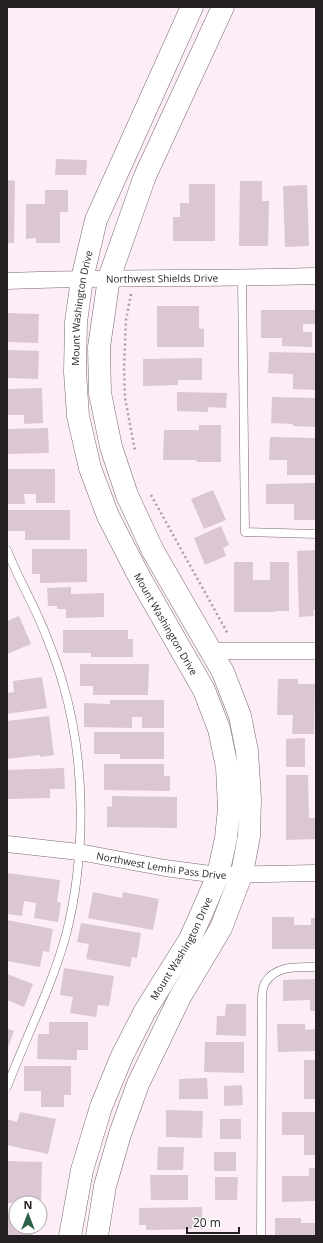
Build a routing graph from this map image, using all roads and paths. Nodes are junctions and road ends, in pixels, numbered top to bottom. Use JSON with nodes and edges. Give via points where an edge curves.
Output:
{"nodes":[{"id":1,"x":192,"y":7,"type":"edge"},
{"id":2,"x":223,"y":7,"type":"edge"},
{"id":3,"x":316,"y":276,"type":"edge"},
{"id":4,"x":109,"y":278,"type":"junction"},
{"id":5,"x":242,"y":278,"type":"junction"},
{"id":6,"x":82,"y":279,"type":"junction"},
{"id":7,"x":7,"y":280,"type":"edge"},
{"id":8,"x":131,"y":291,"type":"dead end"},
{"id":9,"x":135,"y":456,"type":"dead end"},
{"id":10,"x":149,"y":492,"type":"dead end"},
{"id":11,"x":316,"y":534,"type":"edge"},
{"id":12,"x":7,"y":550,"type":"edge"},
{"id":13,"x":230,"y":639,"type":"dead end"},
{"id":14,"x":316,"y":651,"type":"edge"},
{"id":15,"x":212,"y":652,"type":"junction"},
{"id":16,"x":7,"y":844,"type":"edge"},
{"id":17,"x":79,"y":852,"type":"junction"},
{"id":18,"x":242,"y":873,"type":"junction"},
{"id":19,"x":316,"y":873,"type":"edge"},
{"id":20,"x":218,"y":874,"type":"junction"},
{"id":21,"x":316,"y":967,"type":"edge"},
{"id":22,"x":7,"y":1087,"type":"edge"},
{"id":23,"x":70,"y":1236,"type":"edge"},
{"id":24,"x":97,"y":1236,"type":"edge"},
{"id":25,"x":261,"y":1236,"type":"edge"}],
"edges":[{"from":1,"to":6,"type":"main road","name":"Mount Washington Drive","via":[[96,220]]},
{"from":2,"to":4,"type":"main road","via":[[145,176]]},
{"from":3,"to":5,"type":"street","name":"Northwest Shields Drive"},
{"from":4,"to":5,"type":"street","name":"Northwest Shields Drive"},
{"from":4,"to":6,"type":"street","name":"Northwest Shields Drive"},
{"from":4,"to":15,"type":"main road","via":[[100,347],[100,393],[111,447],[127,495],[153,551]]},
{"from":5,"to":11,"type":"lane","via":[[245,532]]},
{"from":6,"to":7,"type":"street","name":"Northwest Shields Drive"},
{"from":6,"to":20,"type":"main road","name":"Mount Washington Drive","via":[[76,322],[75,372],[78,416],[89,460],[108,516],[141,580],[204,690],[219,729],[227,767],[229,808]]},
{"from":8,"to":9,"type":"path","via":[[126,320],[124,368],[125,398]]},
{"from":10,"to":13,"type":"path"},
{"from":12,"to":17,"type":"lane","via":[[47,638],[65,691],[80,772]]},
{"from":14,"to":15,"type":"street"},
{"from":15,"to":18,"type":"main road","via":[[223,672],[240,716],[247,751],[249,836]]},
{"from":16,"to":17,"type":"street","name":"Northwest Lemhi Pass Drive"},
{"from":17,"to":20,"type":"street","name":"Northwest Lemhi Pass Drive","via":[[165,868]]},
{"from":17,"to":22,"type":"lane","via":[[74,898],[66,936]]},
{"from":18,"to":19,"type":"street","name":"Northwest Lemhi Pass Drive"},
{"from":18,"to":20,"type":"street","name":"Northwest Lemhi Pass Drive"},
{"from":18,"to":24,"type":"main road","via":[[222,928],[180,997],[138,1084],[105,1186]]},
{"from":20,"to":23,"type":"main road","name":"Mount Washington Drive","via":[[190,940],[145,1011],[122,1056],[101,1107],[84,1163]]},
{"from":21,"to":25,"type":"lane","via":[[283,969],[273,973],[264,984]]}]}
